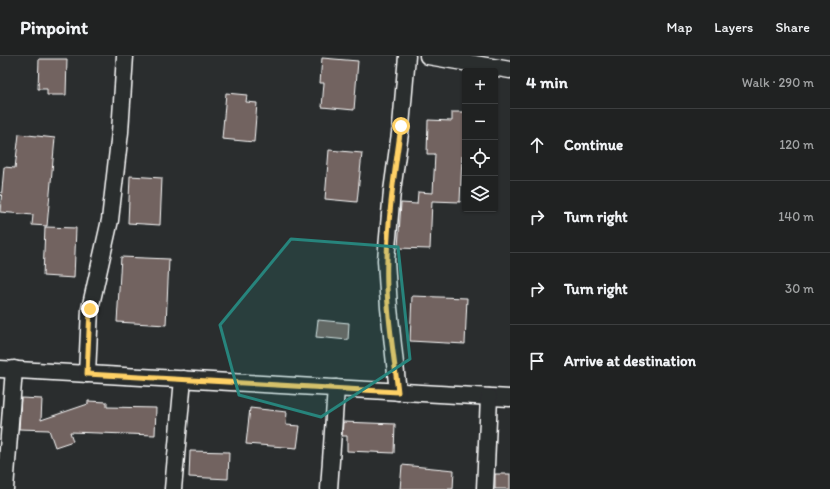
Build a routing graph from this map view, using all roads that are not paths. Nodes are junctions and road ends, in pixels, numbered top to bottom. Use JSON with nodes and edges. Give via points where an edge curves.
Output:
{"nodes":[{"id":1,"x":125,"y":56,"type":"edge"},
{"id":2,"x":407,"y":56,"type":"edge"},
{"id":3,"x":428,"y":56,"type":"edge"},
{"id":4,"x":510,"y":70,"type":"edge"},
{"id":5,"x":7,"y":369,"type":"edge"},
{"id":6,"x":87,"y":374,"type":"junction"},
{"id":7,"x":183,"y":379,"type":"junction"},
{"id":8,"x":336,"y":388,"type":"junction"},
{"id":9,"x":398,"y":392,"type":"junction"},
{"id":10,"x":489,"y":397,"type":"junction"},
{"id":11,"x":510,"y":398,"type":"edge"},
{"id":12,"x":5,"y":489,"type":"edge"},
{"id":13,"x":173,"y":489,"type":"edge"},
{"id":14,"x":328,"y":489,"type":"edge"},
{"id":15,"x":485,"y":489,"type":"edge"}],
"edges":[{"from":1,"to":6,"type":"street","via":[[110,220],[90,309]]},
{"from":2,"to":9,"type":"street","via":[[386,260],[388,308]]},
{"from":3,"to":4,"type":"street"},
{"from":5,"to":6,"type":"street"},
{"from":5,"to":12,"type":"street"},
{"from":6,"to":7,"type":"street"},
{"from":7,"to":8,"type":"street"},
{"from":7,"to":13,"type":"street"},
{"from":8,"to":9,"type":"street"},
{"from":8,"to":14,"type":"street"},
{"from":9,"to":10,"type":"street"},
{"from":10,"to":11,"type":"street"},
{"from":10,"to":15,"type":"street"}]}
